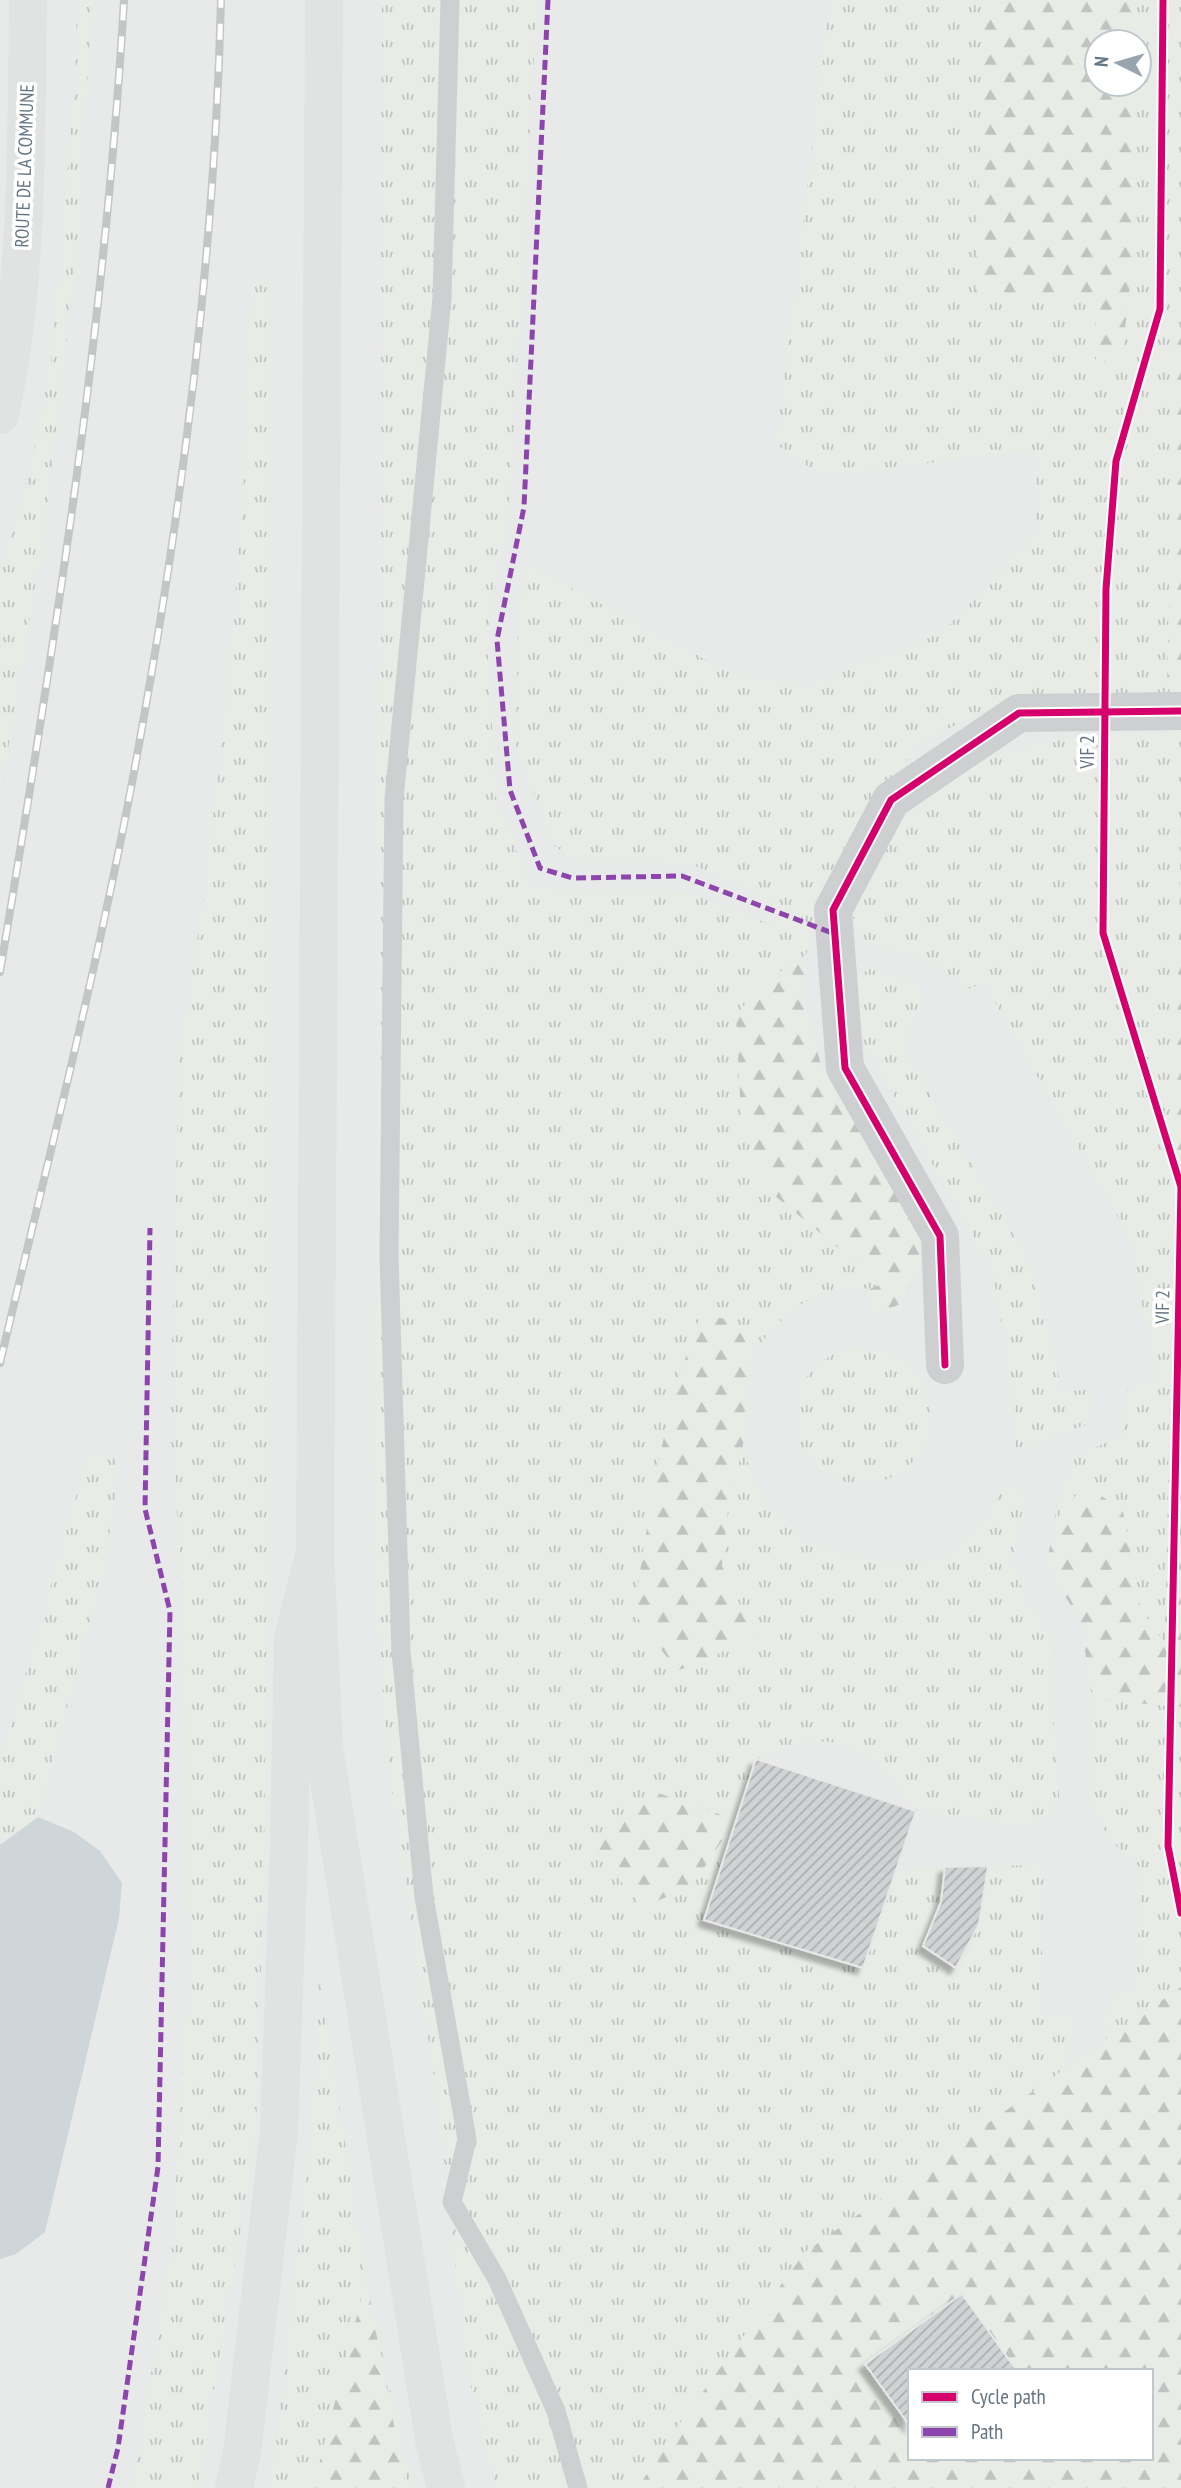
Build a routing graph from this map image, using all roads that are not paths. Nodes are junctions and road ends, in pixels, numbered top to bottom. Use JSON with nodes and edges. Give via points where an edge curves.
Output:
{"nodes":[{"id":1,"x":324,"y":0,"type":"edge"},
{"id":2,"x":450,"y":0,"type":"edge"},
{"id":3,"x":27,"y":6,"type":"edge"},
{"id":4,"x":0,"y":116,"type":"edge"},
{"id":5,"x":0,"y":415,"type":"edge"},
{"id":6,"x":1181,"y":711,"type":"edge"},
{"id":7,"x":945,"y":1365,"type":"dead end"},
{"id":8,"x":315,"y":1552,"type":"junction"},
{"id":9,"x":234,"y":2488,"type":"edge"},
{"id":10,"x":446,"y":2488,"type":"edge"},
{"id":11,"x":578,"y":2488,"type":"edge"}],
"edges":[{"from":1,"to":8,"type":"main road"},
{"from":2,"to":11,"type":"lane","via":[[442,298],[394,799],[389,1256],[401,1651],[424,1897],[467,2139],[452,2202],[497,2279],[556,2411]]},
{"from":3,"to":4,"type":"main road"},
{"from":3,"to":5,"type":"main road","name":"ROUTE DE LA COMMUNE","via":[[27,199]]},
{"from":6,"to":7,"type":"street","via":[[1018,713],[891,800],[833,910],[845,1068],[940,1236]]},
{"from":8,"to":9,"type":"main road","via":[[293,1638],[279,2132],[242,2453]]},
{"from":8,"to":10,"type":"main road","via":[[324,1748],[433,2439]]}]}
